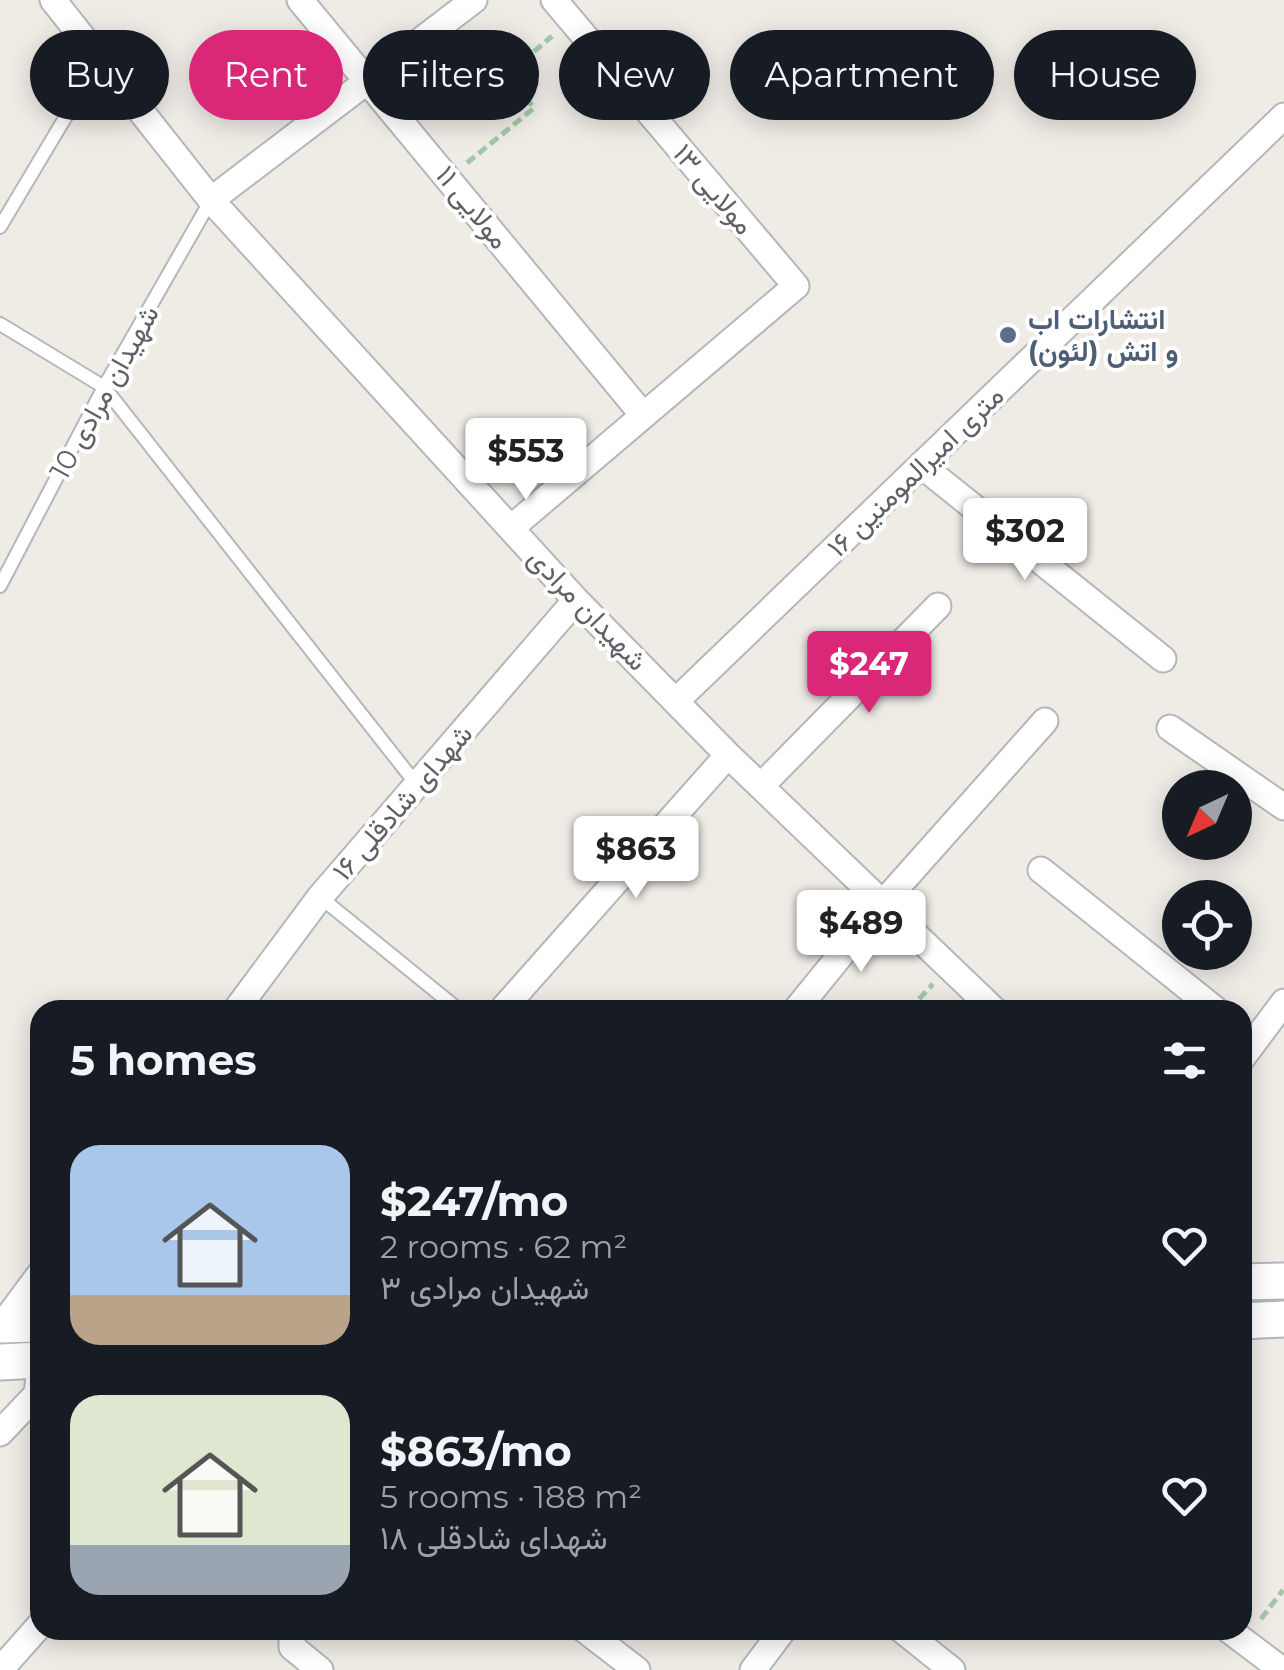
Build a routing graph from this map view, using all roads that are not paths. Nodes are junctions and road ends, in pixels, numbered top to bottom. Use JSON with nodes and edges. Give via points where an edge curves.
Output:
{"nodes":[{"id":1,"x":53,"y":0,"type":"edge"},
{"id":2,"x":300,"y":0,"type":"edge"},
{"id":3,"x":474,"y":0,"type":"edge"},
{"id":4,"x":562,"y":10,"type":"edge"},
{"id":5,"x":76,"y":30,"type":"edge"},
{"id":6,"x":435,"y":30,"type":"edge"},
{"id":7,"x":363,"y":73,"type":"edge"},
{"id":8,"x":363,"y":85,"type":"edge"},
{"id":9,"x":1284,"y":116,"type":"edge"},
{"id":10,"x":64,"y":120,"type":"edge"},
{"id":11,"x":147,"y":120,"type":"edge"},
{"id":12,"x":402,"y":120,"type":"edge"},
{"id":13,"x":211,"y":200,"type":"junction"},
{"id":14,"x":0,"y":227,"type":"edge"},
{"id":15,"x":0,"y":324,"type":"edge"},
{"id":16,"x":104,"y":386,"type":"junction"},
{"id":17,"x":644,"y":415,"type":"junction"},
{"id":18,"x":921,"y":465,"type":"junction"},
{"id":19,"x":511,"y":528,"type":"junction"},
{"id":20,"x":0,"y":586,"type":"edge"},
{"id":21,"x":576,"y":600,"type":"junction"},
{"id":22,"x":938,"y":606,"type":"dead end"},
{"id":23,"x":1164,"y":658,"type":"dead end"},
{"id":24,"x":676,"y":700,"type":"junction"},
{"id":25,"x":1045,"y":721,"type":"dead end"},
{"id":26,"x":1170,"y":728,"type":"dead end"},
{"id":27,"x":728,"y":754,"type":"junction"},
{"id":28,"x":417,"y":785,"type":"junction"},
{"id":29,"x":761,"y":786,"type":"junction"},
{"id":30,"x":1284,"y":807,"type":"edge"},
{"id":31,"x":1041,"y":870,"type":"dead end"},
{"id":32,"x":320,"y":896,"type":"junction"},
{"id":33,"x":882,"y":904,"type":"junction"},
{"id":34,"x":243,"y":1000,"type":"edge"},
{"id":35,"x":447,"y":1000,"type":"edge"},
{"id":36,"x":511,"y":1000,"type":"edge"},
{"id":37,"x":804,"y":1000,"type":"edge"},
{"id":38,"x":983,"y":1000,"type":"edge"},
{"id":39,"x":1204,"y":1000,"type":"edge"},
{"id":40,"x":1284,"y":1002,"type":"edge"},
{"id":41,"x":1252,"y":1038,"type":"edge"},
{"id":42,"x":1284,"y":1281,"type":"edge"},
{"id":43,"x":1252,"y":1282,"type":"edge"},
{"id":44,"x":30,"y":1287,"type":"edge"},
{"id":45,"x":1284,"y":1319,"type":"edge"},
{"id":46,"x":1252,"y":1320,"type":"edge"},
{"id":47,"x":30,"y":1324,"type":"edge"},
{"id":48,"x":1,"y":1325,"type":"edge"},
{"id":49,"x":0,"y":1362,"type":"edge"},
{"id":50,"x":30,"y":1364,"type":"edge"},
{"id":51,"x":30,"y":1402,"type":"edge"},
{"id":52,"x":0,"y":1434,"type":"edge"},
{"id":53,"x":30,"y":1637,"type":"edge"},
{"id":54,"x":292,"y":1640,"type":"edge"},
{"id":55,"x":598,"y":1640,"type":"edge"},
{"id":56,"x":776,"y":1640,"type":"edge"},
{"id":57,"x":914,"y":1640,"type":"edge"},
{"id":58,"x":1241,"y":1640,"type":"edge"},
{"id":59,"x":9,"y":1662,"type":"edge"},
{"id":60,"x":320,"y":1670,"type":"edge"},
{"id":61,"x":636,"y":1670,"type":"edge"},
{"id":62,"x":754,"y":1670,"type":"edge"},
{"id":63,"x":952,"y":1670,"type":"edge"},
{"id":64,"x":1282,"y":1670,"type":"edge"}],
"edges":[{"from":1,"to":5,"type":"street","name":"شهیدان مرادی"},
{"from":2,"to":7,"type":"street","name":"مولایی ۱۱"},
{"from":3,"to":6,"type":"street"},
{"from":4,"to":17,"type":"street","name":"مولایی ۱۳","via":[[796,286]]},
{"from":8,"to":13,"type":"street"},
{"from":9,"to":18,"type":"street","name":"۱۶ متری امیرالمومنین"},
{"from":10,"to":14,"type":"lane"},
{"from":11,"to":13,"type":"street","name":"شهیدان مرادی"},
{"from":12,"to":17,"type":"street","name":"مولایی ۱۱"},
{"from":13,"to":16,"type":"lane","name":"شهیدان مرادی 10"},
{"from":13,"to":19,"type":"street","name":"شهیدان مرادی"},
{"from":15,"to":16,"type":"lane"},
{"from":16,"to":20,"type":"lane","name":"شهیدان مرادی 10"},
{"from":16,"to":28,"type":"lane"},
{"from":17,"to":19,"type":"street"},
{"from":18,"to":23,"type":"street"},
{"from":18,"to":24,"type":"street","name":"۱۶ متری امیرالمومنین"},
{"from":19,"to":21,"type":"street","name":"شهیدان مرادی"},
{"from":21,"to":24,"type":"street","name":"شهیدان مرادی"},
{"from":21,"to":28,"type":"street","name":"شهدای شادقلی ۱۶"},
{"from":22,"to":29,"type":"street"},
{"from":24,"to":27,"type":"street","name":"شهیدان مرادی"},
{"from":25,"to":33,"type":"street"},
{"from":26,"to":30,"type":"street"},
{"from":27,"to":29,"type":"street","name":"شهیدان مرادی"},
{"from":27,"to":36,"type":"street"},
{"from":28,"to":32,"type":"street","name":"شهدای شادقلی ۱۶"},
{"from":29,"to":33,"type":"street","name":"شهیدان مرادی"},
{"from":31,"to":39,"type":"street"},
{"from":32,"to":34,"type":"street","name":"شهدای شادقلی ۱۶"},
{"from":32,"to":35,"type":"lane"},
{"from":33,"to":37,"type":"street"},
{"from":33,"to":38,"type":"street","name":"شهیدان مرادی"},
{"from":40,"to":41,"type":"street"},
{"from":42,"to":43,"type":"main road"},
{"from":44,"to":48,"type":"street"},
{"from":45,"to":46,"type":"main road"},
{"from":47,"to":48,"type":"main road"},
{"from":49,"to":50,"type":"main road"},
{"from":51,"to":52,"type":"street"},
{"from":53,"to":59,"type":"street"},
{"from":54,"to":60,"type":"street"},
{"from":55,"to":61,"type":"street"},
{"from":56,"to":62,"type":"street"},
{"from":57,"to":63,"type":"street"},
{"from":58,"to":64,"type":"street"}]}
